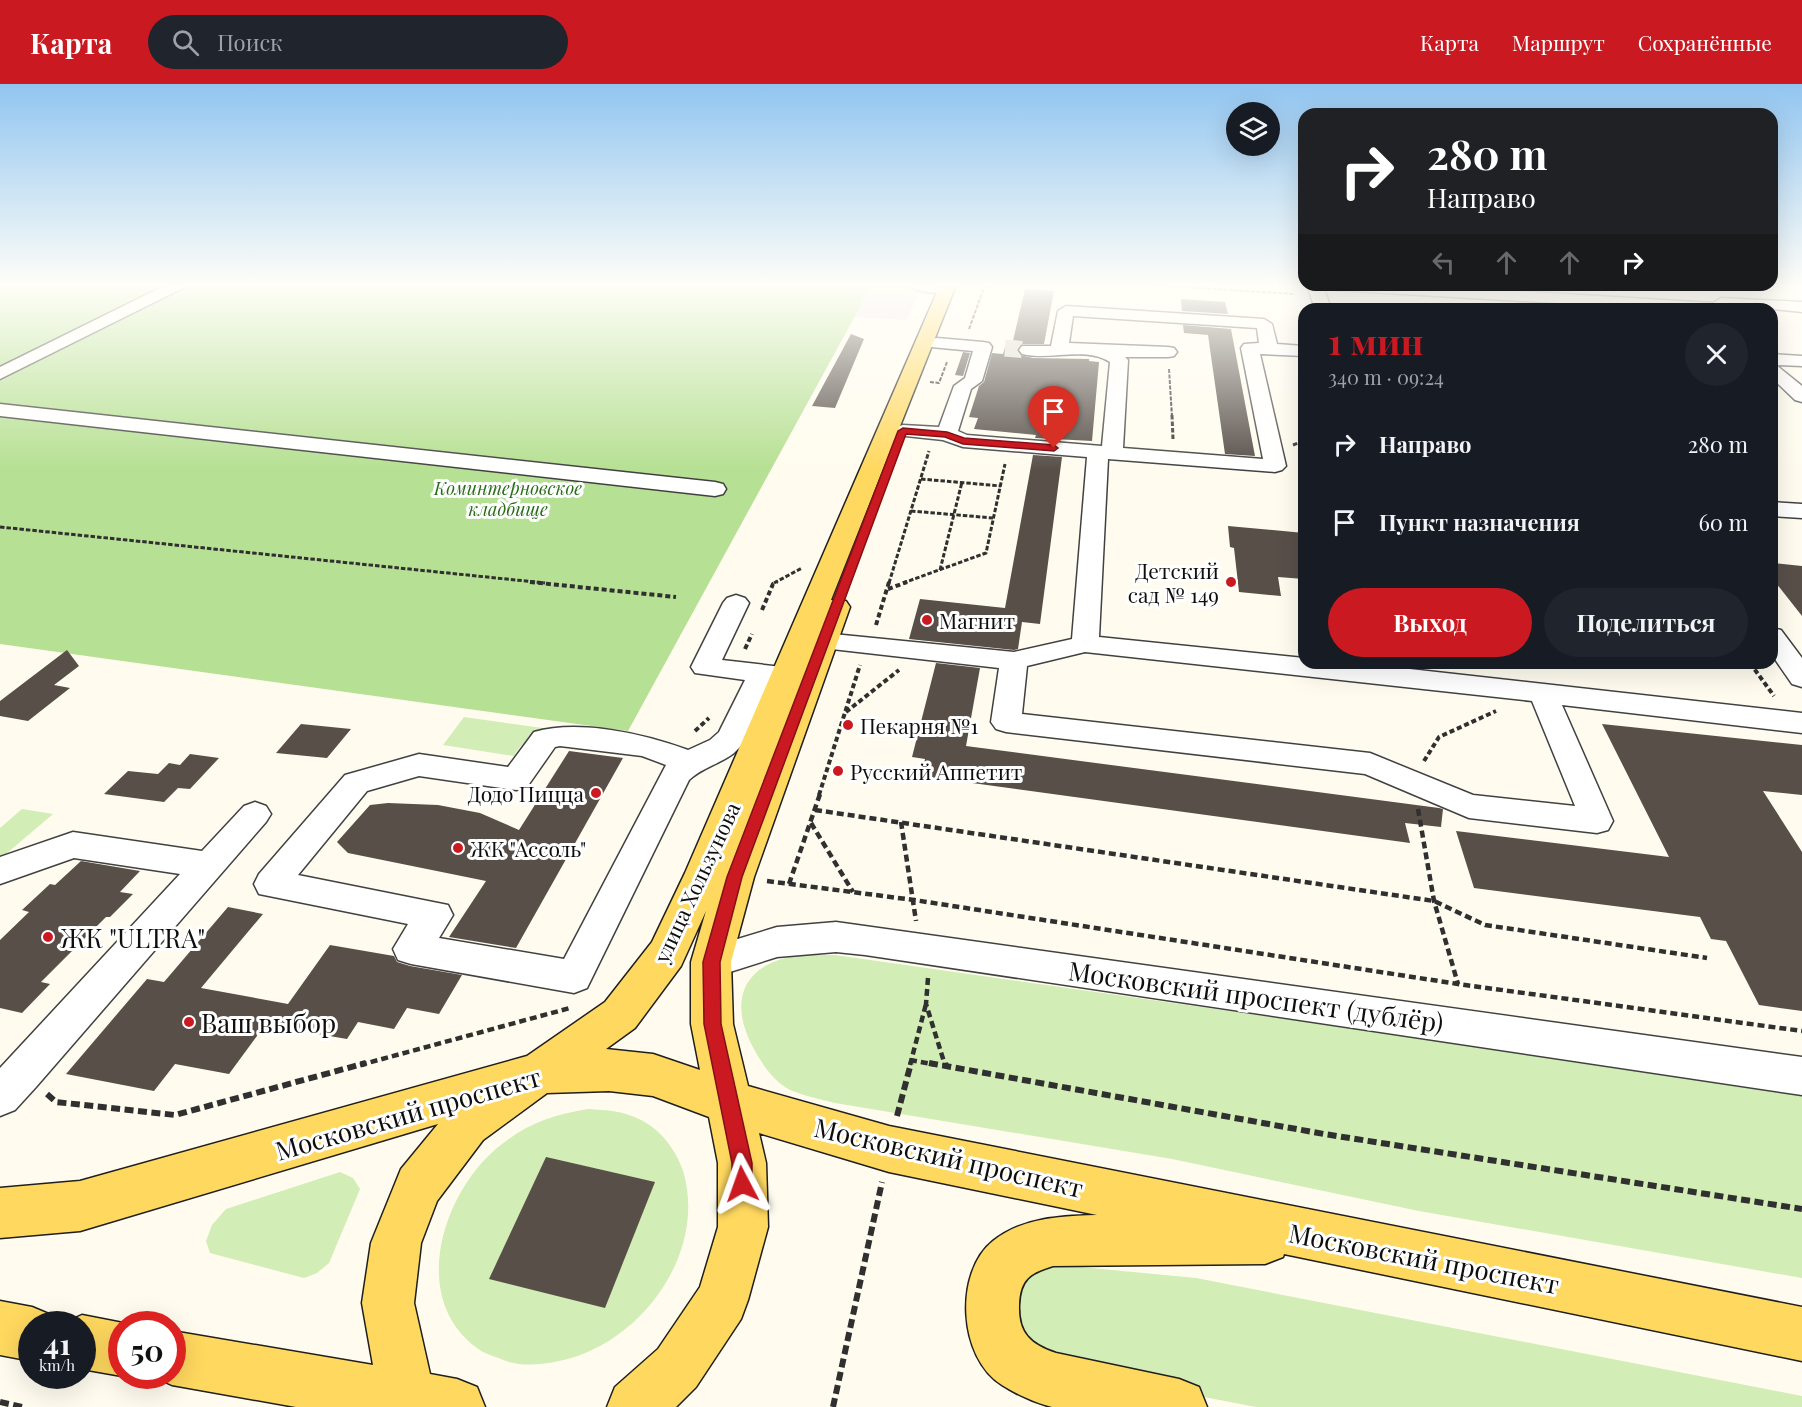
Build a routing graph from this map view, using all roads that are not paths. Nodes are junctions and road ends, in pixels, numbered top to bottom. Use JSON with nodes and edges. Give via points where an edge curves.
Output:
{"nodes":[{"id":1,"x":983,"y":346,"type":"edge"},
{"id":2,"x":55,"y":347,"type":"edge"},
{"id":3,"x":922,"y":347,"type":"edge"},
{"id":4,"x":949,"y":347,"type":"edge"},
{"id":5,"x":991,"y":347,"type":"edge"},
{"id":6,"x":1005,"y":348,"type":"tunnel mouth"},
{"id":7,"x":1060,"y":348,"type":"joint"},
{"id":8,"x":1269,"y":349,"type":"joint"},
{"id":9,"x":1028,"y":350,"type":"tunnel mouth"},
{"id":10,"x":1104,"y":351,"type":"junction"},
{"id":11,"x":1298,"y":351,"type":"edge"},
{"id":12,"x":1168,"y":352,"type":"road end"},
{"id":13,"x":1778,"y":359,"type":"edge"},
{"id":14,"x":1802,"y":361,"type":"edge"},
{"id":15,"x":0,"y":374,"type":"edge"},
{"id":16,"x":1778,"y":374,"type":"edge"},
{"id":17,"x":1802,"y":396,"type":"edge"},
{"id":18,"x":0,"y":410,"type":"edge"},
{"id":19,"x":903,"y":431,"type":"junction"},
{"id":20,"x":947,"y":434,"type":"junction"},
{"id":21,"x":1105,"y":452,"type":"junction"},
{"id":22,"x":715,"y":489,"type":"dead end"},
{"id":23,"x":1778,"y":509,"type":"edge"},
{"id":24,"x":1802,"y":511,"type":"edge"},
{"id":25,"x":736,"y":603,"type":"dead end"},
{"id":26,"x":823,"y":641,"type":"junction"},
{"id":27,"x":1085,"y":644,"type":"junction"},
{"id":28,"x":1778,"y":644,"type":"edge"},
{"id":29,"x":1014,"y":661,"type":"junction"},
{"id":30,"x":1298,"y":667,"type":"edge"},
{"id":31,"x":1319,"y":669,"type":"edge"},
{"id":32,"x":761,"y":673,"type":"junction"},
{"id":33,"x":1802,"y":678,"type":"edge"},
{"id":34,"x":1543,"y":693,"type":"junction"},
{"id":35,"x":1797,"y":723,"type":"edge"},
{"id":36,"x":701,"y":756,"type":"junction"},
{"id":37,"x":255,"y":814,"type":"dead end"},
{"id":38,"x":207,"y":865,"type":"junction"},
{"id":39,"x":0,"y":871,"type":"edge"},
{"id":40,"x":711,"y":962,"type":"junction"},
{"id":41,"x":539,"y":1073,"type":"junction"},
{"id":42,"x":1802,"y":1076,"type":"edge"},
{"id":43,"x":11,"y":1085,"type":"edge"},
{"id":44,"x":728,"y":1102,"type":"junction"},
{"id":45,"x":0,"y":1213,"type":"edge"},
{"id":46,"x":1329,"y":1239,"type":"junction"},
{"id":47,"x":0,"y":1328,"type":"edge"},
{"id":48,"x":18,"y":1331,"type":"edge"},
{"id":49,"x":1802,"y":1334,"type":"edge"},
{"id":50,"x":186,"y":1361,"type":"edge"},
{"id":51,"x":424,"y":1404,"type":"edge"},
{"id":52,"x":635,"y":1407,"type":"edge"},
{"id":53,"x":1179,"y":1407,"type":"edge"}],
"edges":[{"from":1,"to":20,"type":"street","via":[[973,381],[963,386]]},
{"from":2,"to":15,"type":"street"},
{"from":3,"to":32,"type":"main road","name":"улица Хользунова"},
{"from":4,"to":19,"type":"main road","name":"улица Хользунова"},
{"from":5,"to":6,"type":"street"},
{"from":7,"to":9,"type":"street","via":[[1059,352]]},
{"from":7,"to":10,"type":"street"},
{"from":8,"to":11,"type":"street"},
{"from":8,"to":21,"type":"street","via":[[1250,348],[1275,466]]},
{"from":10,"to":12,"type":"street"},
{"from":10,"to":21,"type":"street","via":[[1119,360]]},
{"from":13,"to":14,"type":"street"},
{"from":16,"to":17,"type":"street"},
{"from":18,"to":22,"type":"street"},
{"from":19,"to":20,"type":"street"},
{"from":19,"to":26,"type":"main road","name":"улица Хользунова"},
{"from":20,"to":21,"type":"street","via":[[963,441]]},
{"from":21,"to":27,"type":"street"},
{"from":23,"to":24,"type":"street"},
{"from":25,"to":32,"type":"street","via":[[705,667]]},
{"from":26,"to":29,"type":"street"},
{"from":26,"to":40,"type":"main road","name":"улица Хользунова","via":[[735,877]]},
{"from":27,"to":29,"type":"street"},
{"from":27,"to":30,"type":"street"},
{"from":28,"to":33,"type":"street"},
{"from":29,"to":34,"type":"street","via":[[1006,722],[1370,764],[1469,806],[1597,821]]},
{"from":31,"to":34,"type":"street"},
{"from":32,"to":36,"type":"street","via":[[731,738]]},
{"from":32,"to":41,"type":"main road","name":"улица Хользунова","via":[[704,873],[667,954],[620,1015]]},
{"from":34,"to":35,"type":"street"},
{"from":36,"to":36,"type":"street","via":[[677,773],[574,977],[411,949],[435,915],[271,884],[356,783],[419,765],[516,779],[545,739],[560,736]]},
{"from":37,"to":38,"type":"street"},
{"from":38,"to":39,"type":"street","via":[[73,844]]},
{"from":38,"to":43,"type":"street"},
{"from":40,"to":42,"type":"street","name":"Московский проспект (дублёр)","via":[[777,942],[836,937]]},
{"from":40,"to":44,"type":"main road","name":"улица Хользунова","via":[[712,1024]]},
{"from":41,"to":44,"type":"main road","name":"Московский проспект","via":[[609,1070],[653,1075]]},
{"from":41,"to":45,"type":"main road","name":"Московский проспект","via":[[80,1206]]},
{"from":41,"to":51,"type":"main road","name":"улица Хользунова","via":[[467,1124],[418,1186],[396,1243],[388,1303]]},
{"from":44,"to":46,"type":"main road","name":"Московский проспект","via":[[889,1149]]},
{"from":44,"to":52,"type":"main road","name":"улица Хользунова","via":[[742,1163],[743,1227],[722,1300],[677,1368]]},
{"from":46,"to":49,"type":"main road","name":"Московский проспект"},
{"from":46,"to":53,"type":"main road","via":[[1053,1241],[1025,1248],[1006,1261],[995,1284],[990,1311],[994,1332],[1008,1357],[1028,1372],[1056,1381]]},
{"from":47,"to":48,"type":"main road"},
{"from":50,"to":51,"type":"main road"}]}
